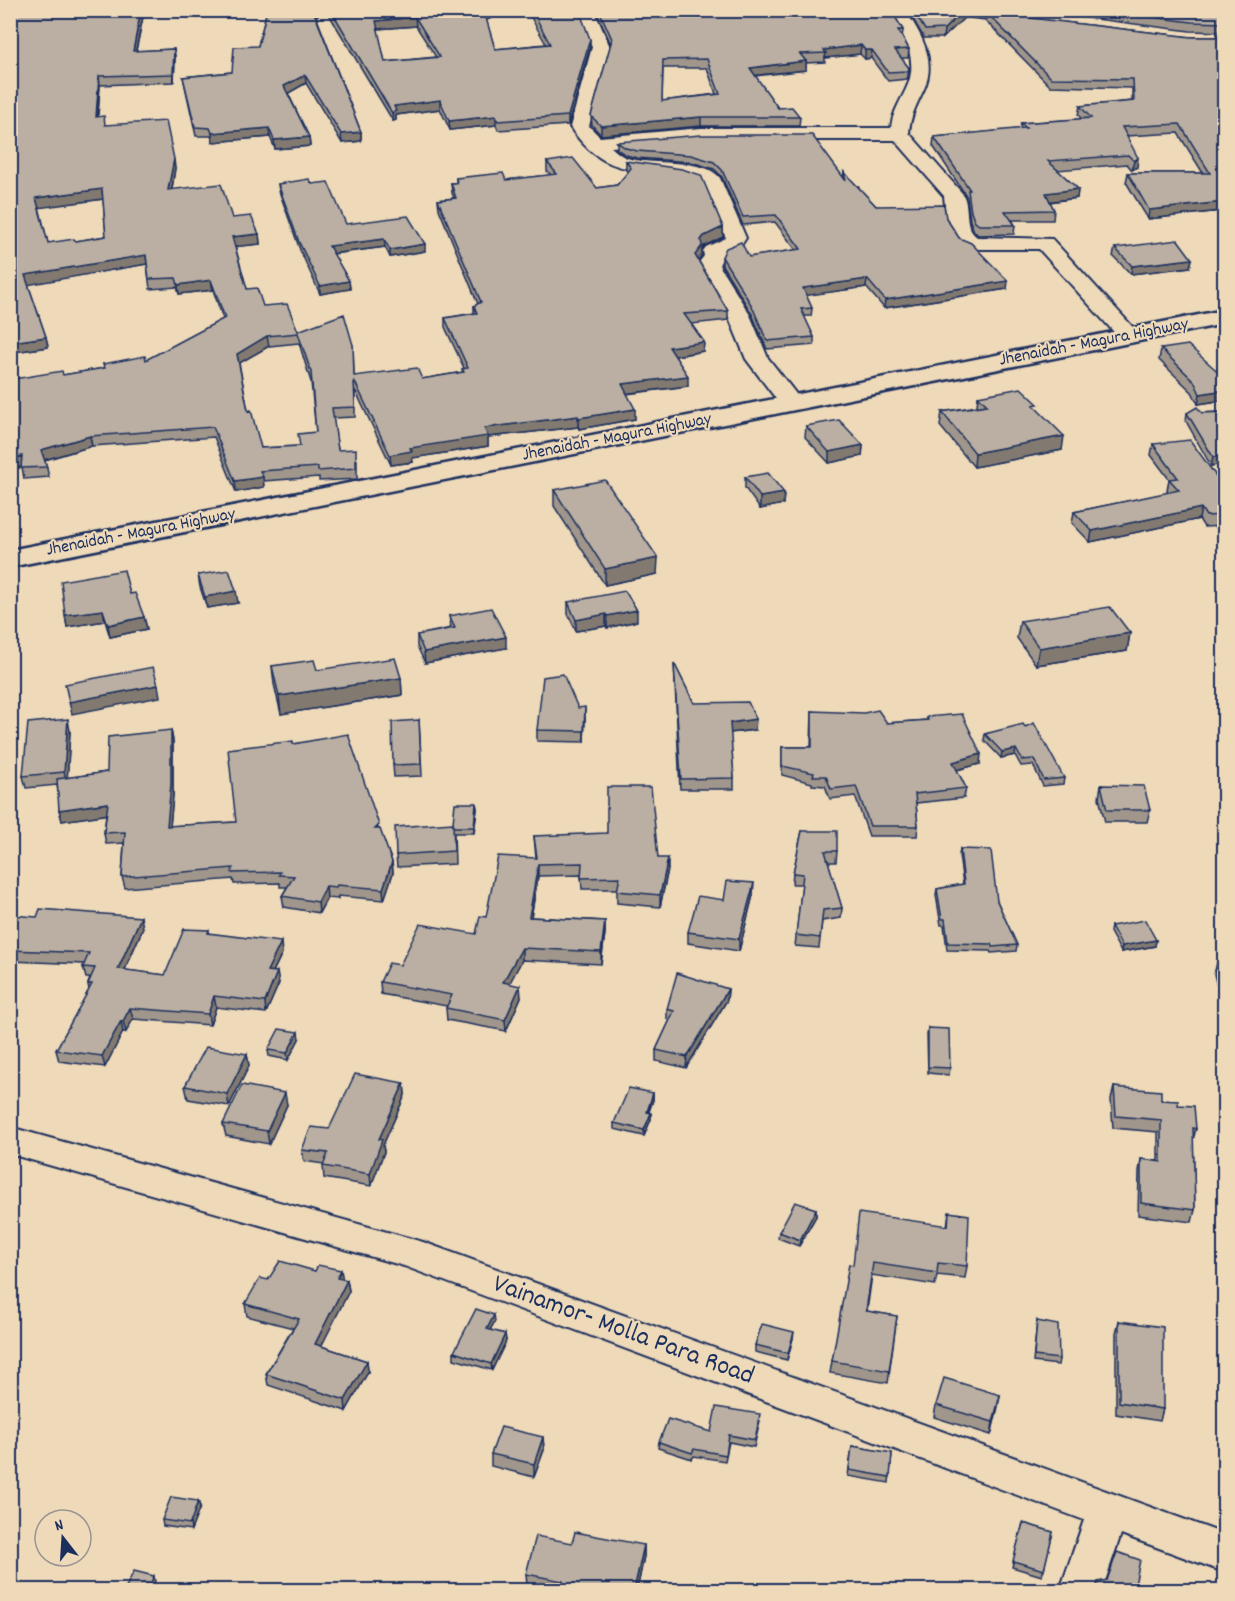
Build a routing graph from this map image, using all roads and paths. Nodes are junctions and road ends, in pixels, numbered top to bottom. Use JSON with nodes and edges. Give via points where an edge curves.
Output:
{"nodes":[{"id":1,"x":585,"y":10,"type":"edge"},
{"id":2,"x":896,"y":10,"type":"edge"},
{"id":3,"x":956,"y":10,"type":"edge"},
{"id":4,"x":1045,"y":21,"type":"edge"},
{"id":5,"x":900,"y":134,"type":"junction"},
{"id":6,"x":596,"y":143,"type":"junction"},
{"id":7,"x":1224,"y":317,"type":"edge"},
{"id":8,"x":1130,"y":336,"type":"junction"},
{"id":9,"x":791,"y":403,"type":"junction"},
{"id":10,"x":10,"y":559,"type":"edge"},
{"id":11,"x":10,"y":1140,"type":"edge"},
{"id":12,"x":1108,"y":1510,"type":"junction"},
{"id":13,"x":1224,"y":1553,"type":"edge"},
{"id":14,"x":1082,"y":1590,"type":"edge"}],
"edges":[{"from":1,"to":6,"type":"street","via":[[602,47],[579,127]]},
{"from":2,"to":5,"type":"street","via":[[917,48],[921,71],[900,121]]},
{"from":3,"to":4,"type":"street"},
{"from":5,"to":6,"type":"street","via":[[701,134]]},
{"from":5,"to":8,"type":"street","via":[[952,193],[959,233],[965,240],[1045,243]]},
{"from":6,"to":9,"type":"street","via":[[626,164],[692,171],[710,178],[736,238],[713,251],[708,265],[739,315],[757,360]]},
{"from":7,"to":8,"type":"highway","name":"Jhenaidah - Magura Highway"},
{"from":8,"to":9,"type":"highway","name":"Jhenaidah - Magura Highway"},
{"from":9,"to":10,"type":"highway","name":"Jhenaidah - Magura Highway"},
{"from":11,"to":12,"type":"street","name":"Vainamor- Molla Para Road","via":[[410,1252]]},
{"from":12,"to":13,"type":"street","name":"Vainamor- Molla Para Road"},
{"from":12,"to":14,"type":"street"}]}
